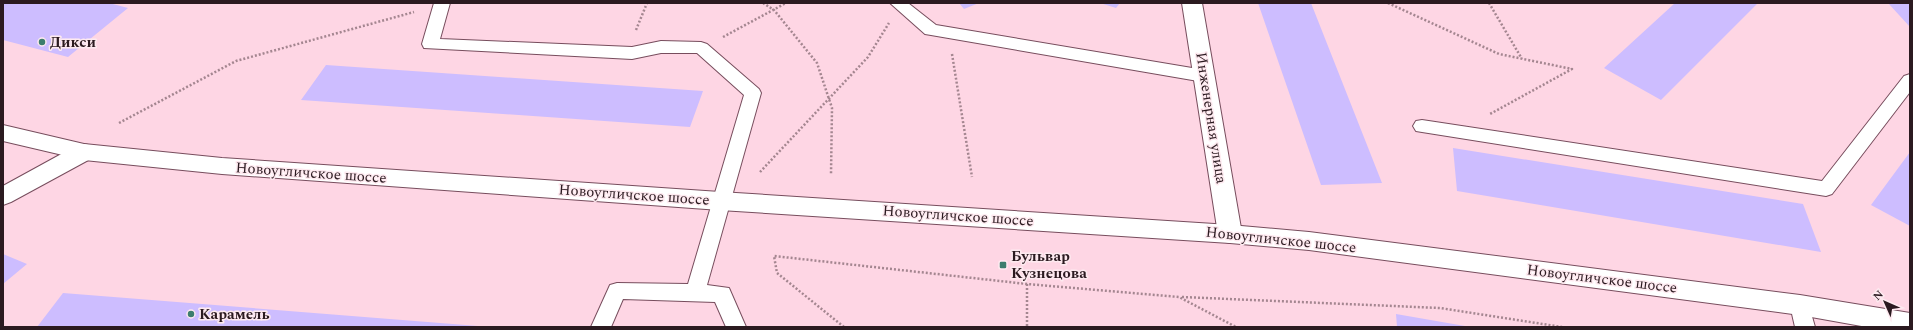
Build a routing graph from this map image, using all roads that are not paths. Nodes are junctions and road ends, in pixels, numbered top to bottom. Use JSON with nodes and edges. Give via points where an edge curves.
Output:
{"nodes":[{"id":1,"x":1192,"y":3,"type":"edge"},
{"id":2,"x":442,"y":4,"type":"edge"},
{"id":3,"x":900,"y":5,"type":"edge"},
{"id":4,"x":1204,"y":76,"type":"junction"},
{"id":5,"x":1910,"y":80,"type":"edge"},
{"id":6,"x":1422,"y":126,"type":"dead end"},
{"id":7,"x":3,"y":133,"type":"edge"},
{"id":8,"x":84,"y":152,"type":"junction"},
{"id":9,"x":3,"y":196,"type":"edge"},
{"id":10,"x":720,"y":201,"type":"junction"},
{"id":11,"x":1230,"y":234,"type":"junction"},
{"id":12,"x":694,"y":292,"type":"junction"},
{"id":13,"x":1803,"y":316,"type":"edge"},
{"id":14,"x":1910,"y":324,"type":"edge"},
{"id":15,"x":602,"y":327,"type":"edge"},
{"id":16,"x":736,"y":327,"type":"edge"}],
"edges":[{"from":1,"to":4,"type":"main road","name":"Инженерная улица"},
{"from":2,"to":10,"type":"lane","via":[[430,44],[632,54],[661,47],[701,48],[753,93]]},
{"from":3,"to":4,"type":"lane","via":[[931,30]]},
{"from":4,"to":11,"type":"main road","name":"Инженерная улица"},
{"from":5,"to":6,"type":"lane","via":[[1826,189]]},
{"from":7,"to":8,"type":"main road","name":"Новоугличское шоссе"},
{"from":8,"to":9,"type":"main road"},
{"from":8,"to":10,"type":"main road","name":"Новоугличское шоссе","via":[[222,166]]},
{"from":10,"to":11,"type":"main road","name":"Новоугличское шоссе"},
{"from":10,"to":12,"type":"lane"},
{"from":11,"to":13,"type":"main road","name":"Новоугличское шоссе","via":[[1309,242]]},
{"from":12,"to":15,"type":"lane","via":[[617,291]]},
{"from":12,"to":16,"type":"lane","via":[[722,294]]},
{"from":13,"to":14,"type":"main road","name":"Новоугличское шоссе"}]}
